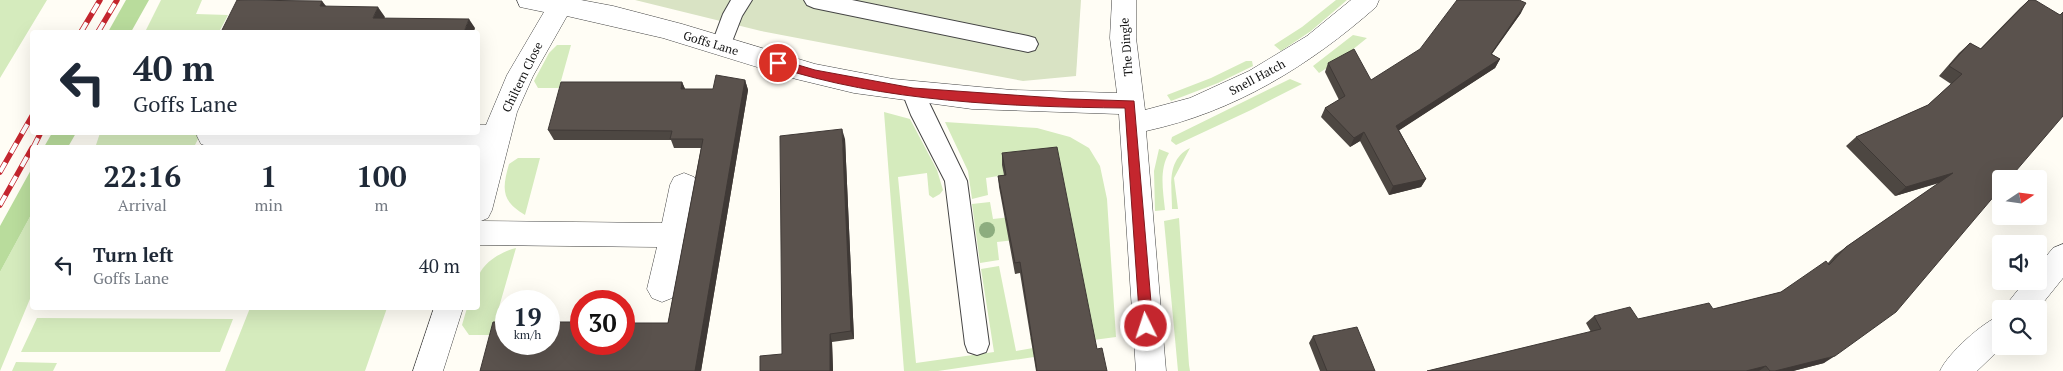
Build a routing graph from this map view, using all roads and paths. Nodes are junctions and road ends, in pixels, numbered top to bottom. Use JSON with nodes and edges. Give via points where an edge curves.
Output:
{"nodes":[{"id":1,"x":529,"y":0,"type":"edge"},
{"id":2,"x":742,"y":0,"type":"edge"},
{"id":3,"x":814,"y":0,"type":"edge"},
{"id":4,"x":1124,"y":0,"type":"edge"},
{"id":5,"x":1367,"y":0,"type":"edge"},
{"id":6,"x":560,"y":6,"type":"junction"},
{"id":7,"x":1028,"y":44,"type":"dead end"},
{"id":8,"x":721,"y":46,"type":"junction"},
{"id":9,"x":913,"y":92,"type":"junction"},
{"id":10,"x":1131,"y":113,"type":"junction"},
{"id":11,"x":210,"y":136,"type":"dead end"},
{"id":12,"x":496,"y":136,"type":"junction"},
{"id":13,"x":684,"y":185,"type":"dead end"},
{"id":14,"x":480,"y":202,"type":"edge"},
{"id":15,"x":480,"y":233,"type":"edge"},
{"id":16,"x":673,"y":235,"type":"junction"},
{"id":17,"x":2063,"y":257,"type":"edge"},
{"id":18,"x":662,"y":289,"type":"dead end"},
{"id":19,"x":2027,"y":300,"type":"edge"},
{"id":20,"x":447,"y":310,"type":"edge"},
{"id":21,"x":1992,"y":337,"type":"edge"},
{"id":22,"x":977,"y":344,"type":"dead end"},
{"id":23,"x":428,"y":371,"type":"edge"},
{"id":24,"x":1152,"y":371,"type":"edge"},
{"id":25,"x":1955,"y":371,"type":"edge"}],
"edges":[{"from":1,"to":6,"type":"street","name":"Goffs Lane"},
{"from":2,"to":8,"type":"lane"},
{"from":3,"to":7,"type":"lane"},
{"from":4,"to":10,"type":"street","name":"The Dingle"},
{"from":5,"to":10,"type":"street","name":"Snell Hatch","via":[[1318,41],[1266,74],[1180,112]]},
{"from":6,"to":8,"type":"street","name":"Goffs Lane","via":[[662,28]]},
{"from":6,"to":12,"type":"street","name":"Chiltern Close","via":[[523,70]]},
{"from":8,"to":9,"type":"street","name":"Goffs Lane","via":[[815,74]]},
{"from":9,"to":10,"type":"street","name":"Goffs Lane","via":[[1070,103]]},
{"from":9,"to":22,"type":"lane","via":[[920,114],[948,157],[956,181]]},
{"from":10,"to":24,"type":"street"},
{"from":11,"to":12,"type":"street"},
{"from":12,"to":14,"type":"street","name":"Chiltern Close"},
{"from":13,"to":16,"type":"street"},
{"from":15,"to":16,"type":"street"},
{"from":16,"to":18,"type":"street"},
{"from":17,"to":19,"type":"street"},
{"from":20,"to":23,"type":"street"},
{"from":21,"to":25,"type":"street"}]}
